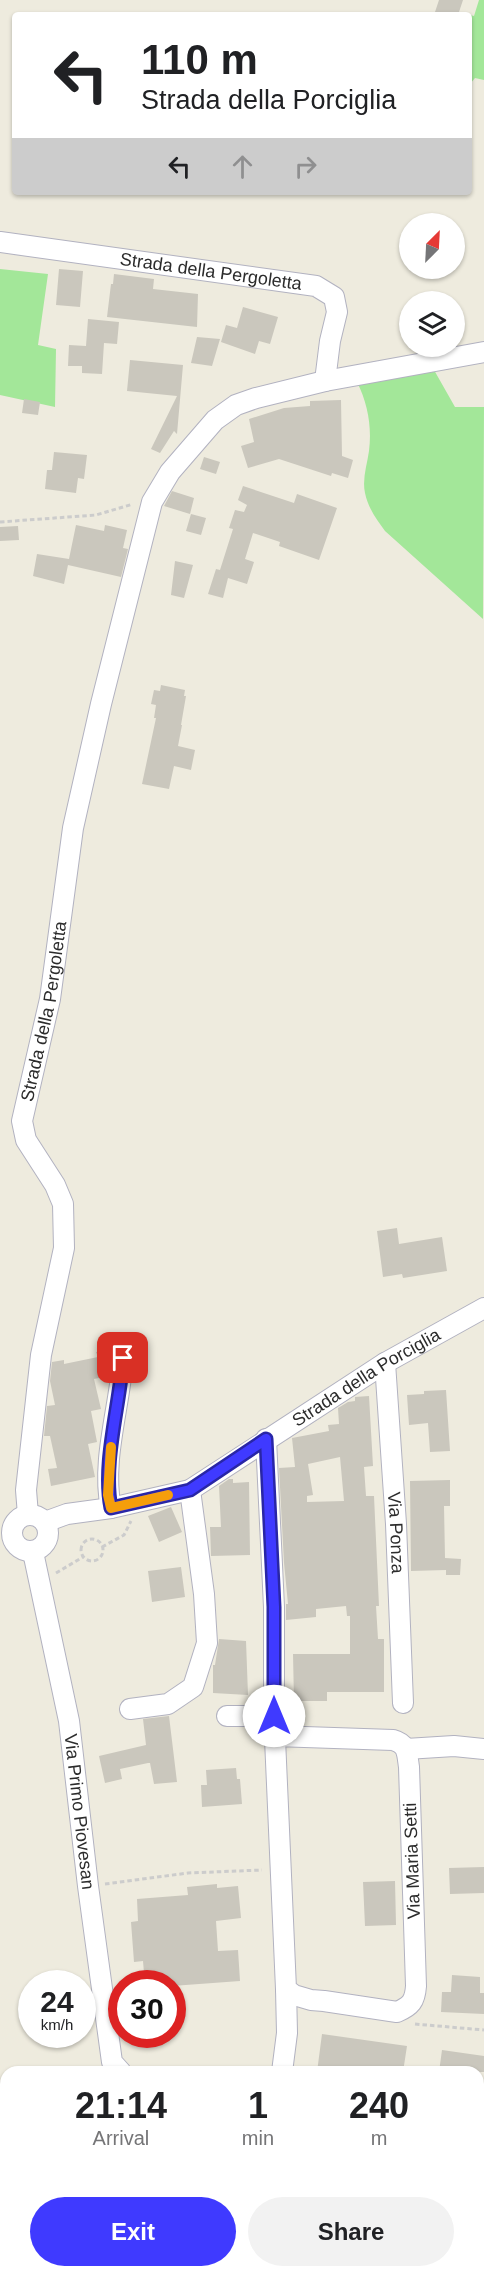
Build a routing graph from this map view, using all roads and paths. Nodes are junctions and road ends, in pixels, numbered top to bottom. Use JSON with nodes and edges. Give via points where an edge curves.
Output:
{"nodes":[{"id":1,"x":0,"y":242,"type":"edge"},
{"id":2,"x":484,"y":352,"type":"edge"},
{"id":3,"x":325,"y":381,"type":"junction"},
{"id":4,"x":152,"y":502,"type":"junction"},
{"id":5,"x":0,"y":522,"type":"edge"},
{"id":6,"x":484,"y":1308,"type":"edge"},
{"id":7,"x":123,"y":1358,"type":"dead end"},
{"id":8,"x":386,"y":1363,"type":"junction"},
{"id":9,"x":266,"y":1439,"type":"junction"},
{"id":10,"x":190,"y":1490,"type":"junction"},
{"id":11,"x":120,"y":1506,"type":"junction"},
{"id":12,"x":36,"y":1519,"type":"junction"},
{"id":13,"x":6,"y":1538,"type":"edge"},
{"id":14,"x":102,"y":1547,"type":"junction"},
{"id":15,"x":33,"y":1552,"type":"junction"},
{"id":16,"x":82,"y":1557,"type":"junction"},
{"id":17,"x":38,"y":1578,"type":"junction"},
{"id":18,"x":403,"y":1703,"type":"dead end"},
{"id":19,"x":130,"y":1709,"type":"dead end"},
{"id":20,"x":227,"y":1716,"type":"dead end"},
{"id":21,"x":274,"y":1716,"type":"junction"},
{"id":22,"x":275,"y":1736,"type":"junction"},
{"id":23,"x":406,"y":1749,"type":"junction"},
{"id":24,"x":484,"y":1749,"type":"edge"},
{"id":25,"x":281,"y":1869,"type":"junction"},
{"id":26,"x":88,"y":1886,"type":"junction"},
{"id":27,"x":286,"y":1989,"type":"junction"},
{"id":28,"x":311,"y":2000,"type":"junction"},
{"id":29,"x":412,"y":2024,"type":"dead end"},
{"id":30,"x":484,"y":2030,"type":"edge"},
{"id":31,"x":287,"y":2033,"type":"junction"},
{"id":32,"x":116,"y":2066,"type":"edge"},
{"id":33,"x":283,"y":2066,"type":"edge"}],
"edges":[{"from":1,"to":3,"type":"street","name":"Strada della Pergoletta","via":[[316,286],[334,297],[337,312]]},
{"from":2,"to":3,"type":"street","name":"Strada della Pergoletta"},
{"from":3,"to":4,"type":"street","name":"Strada della Pergoletta","via":[[236,405],[200,436],[170,472]]},
{"from":4,"to":5,"type":"path","via":[[96,515]]},
{"from":4,"to":12,"type":"street","name":"Strada della Pergoletta","via":[[73,828],[50,999],[22,1121],[26,1140],[63,1203],[64,1248],[41,1355],[26,1490]]},
{"from":6,"to":8,"type":"street","name":"Strada della Porciglia"},
{"from":7,"to":11,"type":"street","via":[[108,1495]]},
{"from":8,"to":9,"type":"street","name":"Strada della Porciglia"},
{"from":8,"to":18,"type":"street","name":"Via Ponza"},
{"from":9,"to":10,"type":"street","name":"Strada della Porciglia"},
{"from":9,"to":21,"type":"street","via":[[274,1607]]},
{"from":10,"to":11,"type":"street","name":"Strada della Porciglia"},
{"from":10,"to":19,"type":"street","via":[[207,1643],[193,1687],[168,1704]]},
{"from":11,"to":12,"type":"street","name":"Strada della Porciglia"},
{"from":11,"to":14,"type":"path","via":[[131,1520],[127,1530]]},
{"from":12,"to":13,"type":"street","via":[[16,1522]]},
{"from":12,"to":15,"type":"street","via":[[48,1531],[47,1541]]},
{"from":13,"to":15,"type":"street"},
{"from":14,"to":16,"type":"path","via":[[101,1556],[94,1561]]},
{"from":14,"to":16,"type":"path","via":[[97,1540],[87,1540],[81,1548]]},
{"from":15,"to":17,"type":"street","name":"Via Primo Piovesan"},
{"from":16,"to":17,"type":"path","via":[[61,1571]]},
{"from":17,"to":26,"type":"street","name":"Via Primo Piovesan","via":[[69,1721]]},
{"from":20,"to":21,"type":"street"},
{"from":21,"to":22,"type":"street"},
{"from":22,"to":23,"type":"street","via":[[393,1740]]},
{"from":22,"to":25,"type":"street"},
{"from":23,"to":24,"type":"street"},
{"from":23,"to":28,"type":"street","name":"Via Maria Setti","via":[[416,1997],[397,2012]]},
{"from":25,"to":26,"type":"path","via":[[188,1873]]},
{"from":25,"to":27,"type":"street"},
{"from":26,"to":32,"type":"street","name":"Via Primo Piovesan"},
{"from":27,"to":28,"type":"street","name":"Via Maria Setti"},
{"from":27,"to":31,"type":"street"},
{"from":28,"to":31,"type":"street","via":[[301,2006]]},
{"from":29,"to":30,"type":"path"},
{"from":31,"to":33,"type":"street"}]}
